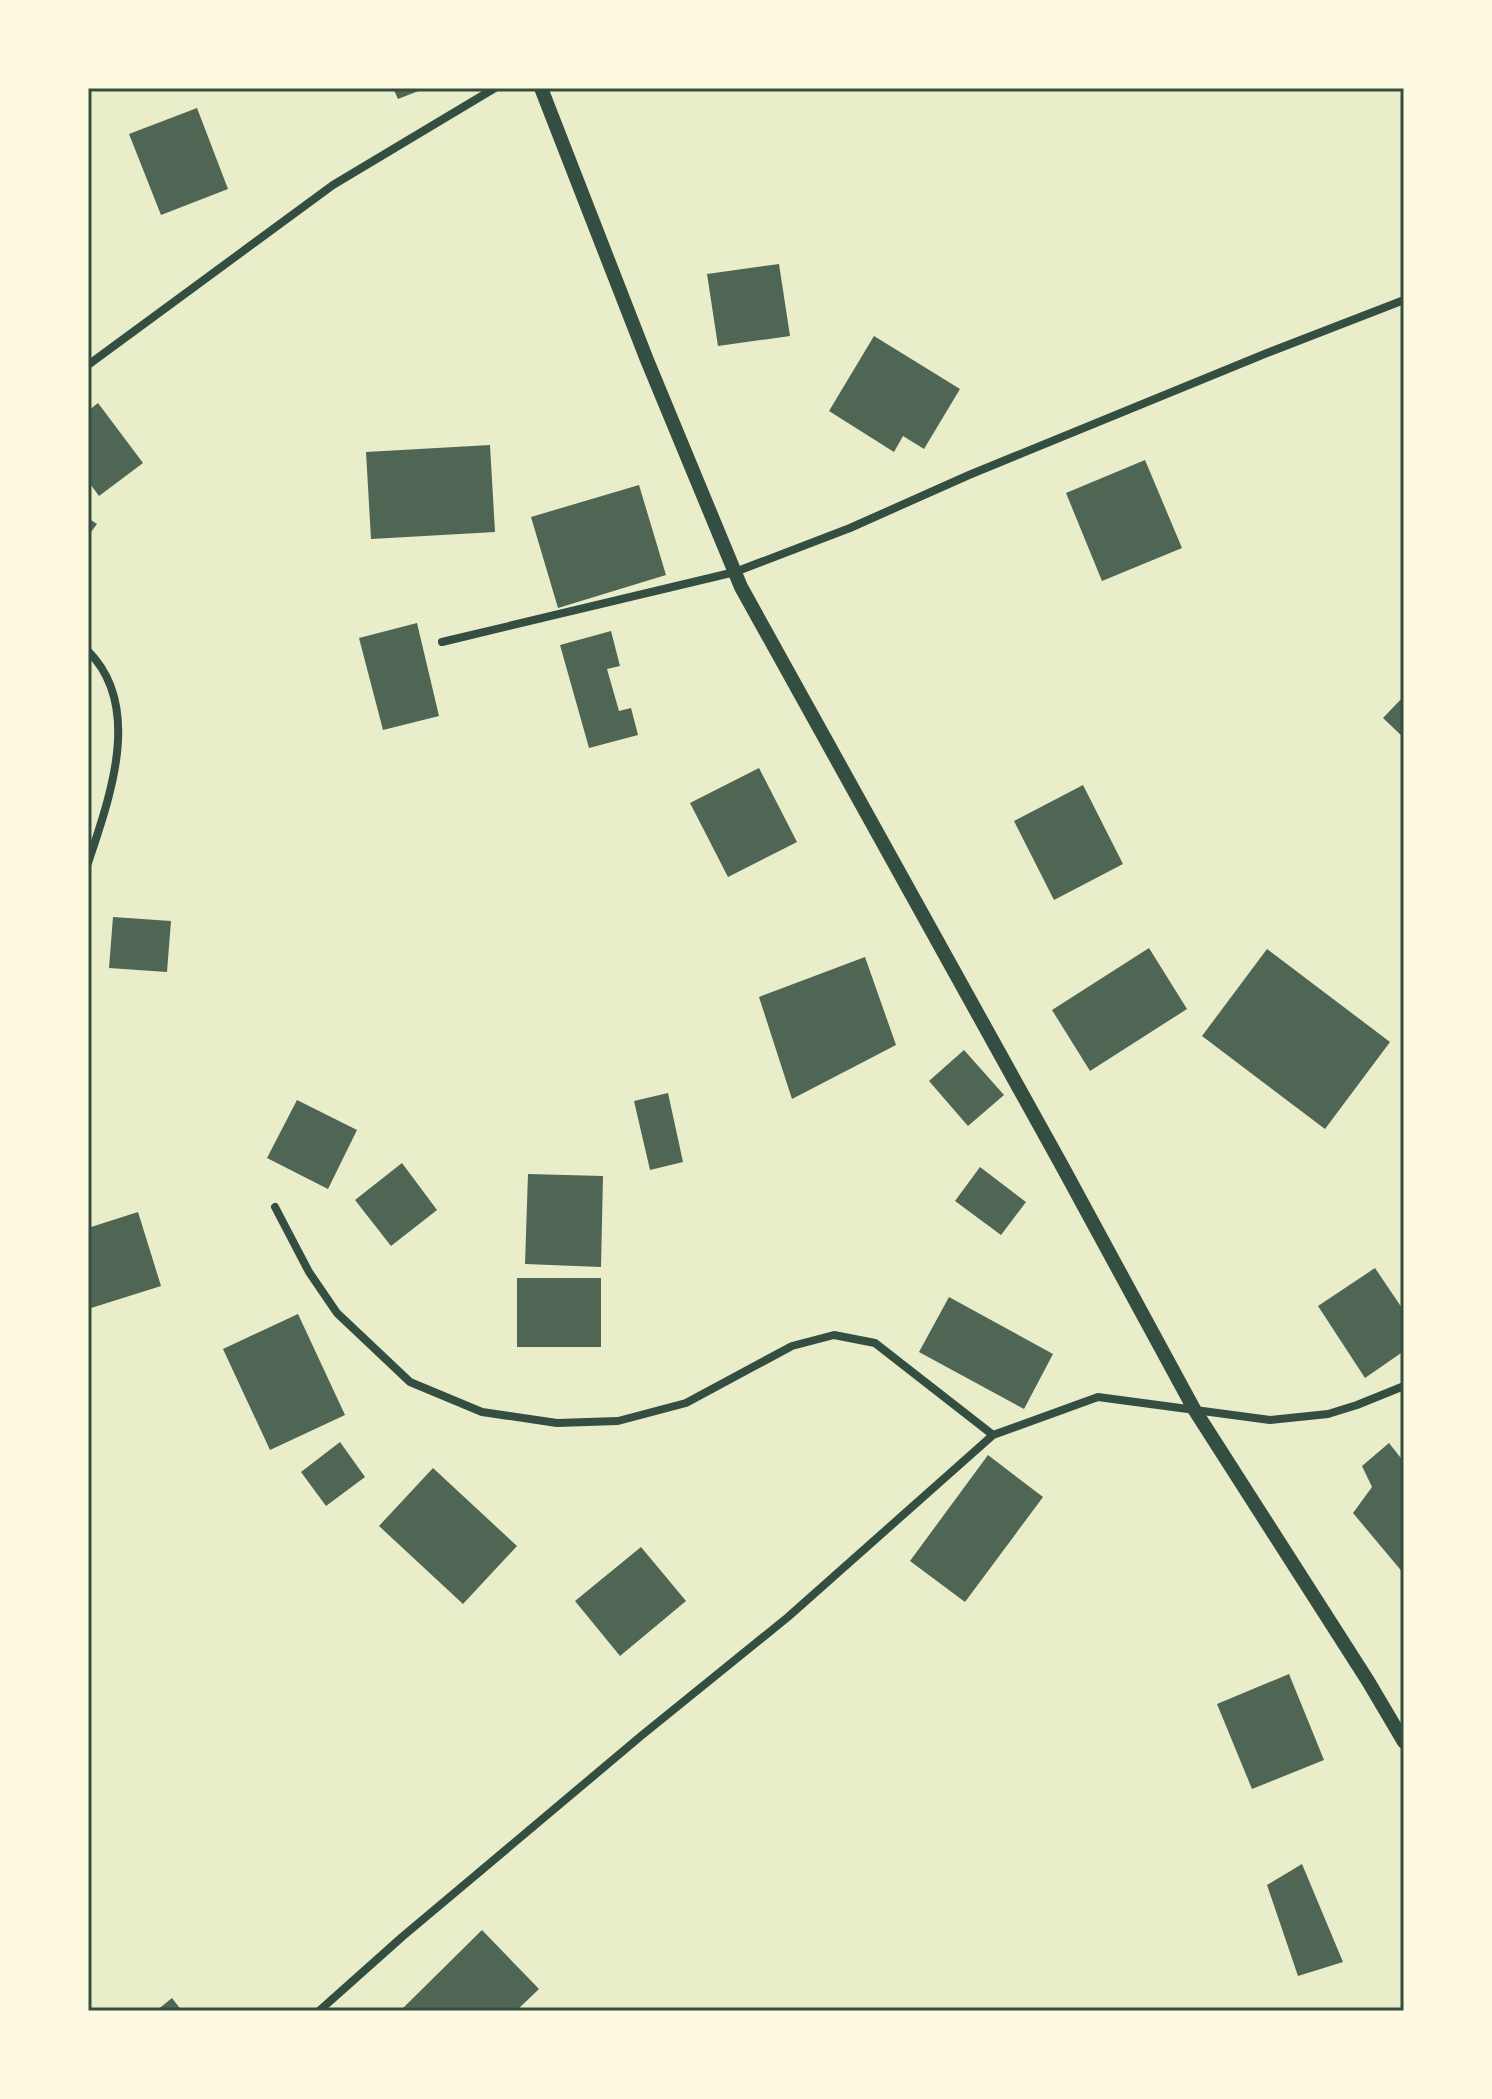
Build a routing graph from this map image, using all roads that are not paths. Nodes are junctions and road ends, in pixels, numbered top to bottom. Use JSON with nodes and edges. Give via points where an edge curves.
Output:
{"nodes":[{"id":1,"x":495,"y":88,"type":"edge"},
{"id":2,"x":541,"y":88,"type":"edge"},
{"id":3,"x":1404,"y":300,"type":"edge"},
{"id":4,"x":88,"y":365,"type":"edge"},
{"id":5,"x":735,"y":572,"type":"junction"},
{"id":6,"x":442,"y":642,"type":"dead end"},
{"id":7,"x":88,"y":651,"type":"edge"},
{"id":8,"x":88,"y":863,"type":"edge"},
{"id":9,"x":275,"y":1207,"type":"dead end"},
{"id":10,"x":1404,"y":1386,"type":"edge"},
{"id":11,"x":1194,"y":1409,"type":"junction"},
{"id":12,"x":993,"y":1435,"type":"junction"},
{"id":13,"x":1404,"y":1742,"type":"edge"},
{"id":14,"x":319,"y":2011,"type":"edge"}],
"edges":[{"from":1,"to":4,"type":"street","via":[[333,185]]},
{"from":2,"to":5,"type":"street"},
{"from":3,"to":5,"type":"street"},
{"from":5,"to":6,"type":"street"},
{"from":5,"to":11,"type":"street"},
{"from":7,"to":8,"type":"street","via":[[116,702],[117,749],[108,804]]},
{"from":9,"to":12,"type":"street","via":[[337,1313],[410,1382],[482,1412],[557,1423],[618,1421],[686,1403],[792,1346],[834,1335],[875,1343]]},
{"from":10,"to":11,"type":"street","via":[[1328,1414],[1270,1420]]},
{"from":11,"to":12,"type":"street","via":[[1098,1397]]},
{"from":11,"to":13,"type":"street"},
{"from":12,"to":14,"type":"street","via":[[788,1617]]}]}
